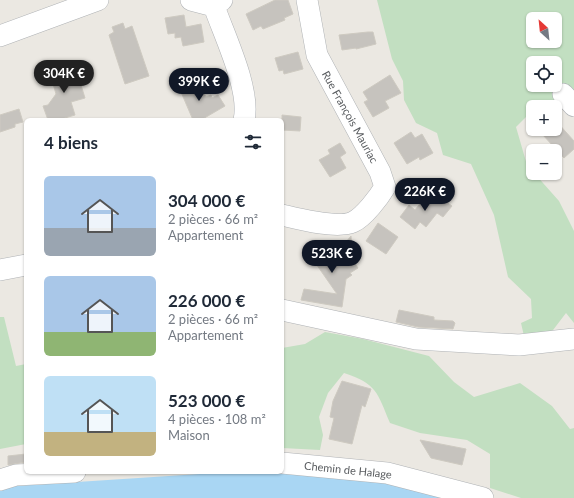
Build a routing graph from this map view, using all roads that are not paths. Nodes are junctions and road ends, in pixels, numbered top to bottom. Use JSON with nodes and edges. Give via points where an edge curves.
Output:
{"nodes":[{"id":1,"x":98,"y":0,"type":"edge"},
{"id":2,"x":191,"y":0,"type":"edge"},
{"id":3,"x":307,"y":0,"type":"edge"},
{"id":4,"x":218,"y":3,"type":"edge"},
{"id":5,"x":0,"y":36,"type":"edge"},
{"id":6,"x":244,"y":118,"type":"edge"},
{"id":7,"x":284,"y":215,"type":"edge"},
{"id":8,"x":24,"y":265,"type":"edge"},
{"id":9,"x":0,"y":270,"type":"edge"},
{"id":10,"x":284,"y":310,"type":"edge"},
{"id":11,"x":574,"y":339,"type":"edge"},
{"id":12,"x":284,"y":463,"type":"edge"},
{"id":13,"x":36,"y":474,"type":"edge"},
{"id":14,"x":0,"y":480,"type":"edge"},
{"id":15,"x":483,"y":498,"type":"edge"}],
"edges":[{"from":1,"to":5,"type":"street"},
{"from":2,"to":4,"type":"street"},
{"from":3,"to":7,"type":"street","name":"Rue François Mauriac","via":[[317,55],[380,172],[385,187],[374,203],[353,222],[333,224]]},
{"from":4,"to":6,"type":"street","via":[[244,89]]},
{"from":8,"to":9,"type":"street"},
{"from":10,"to":11,"type":"street","via":[[416,339],[518,344]]},
{"from":12,"to":15,"type":"street","name":"Chemin de Halage","via":[[387,473]]},
{"from":13,"to":14,"type":"street","via":[[16,475]]}]}
